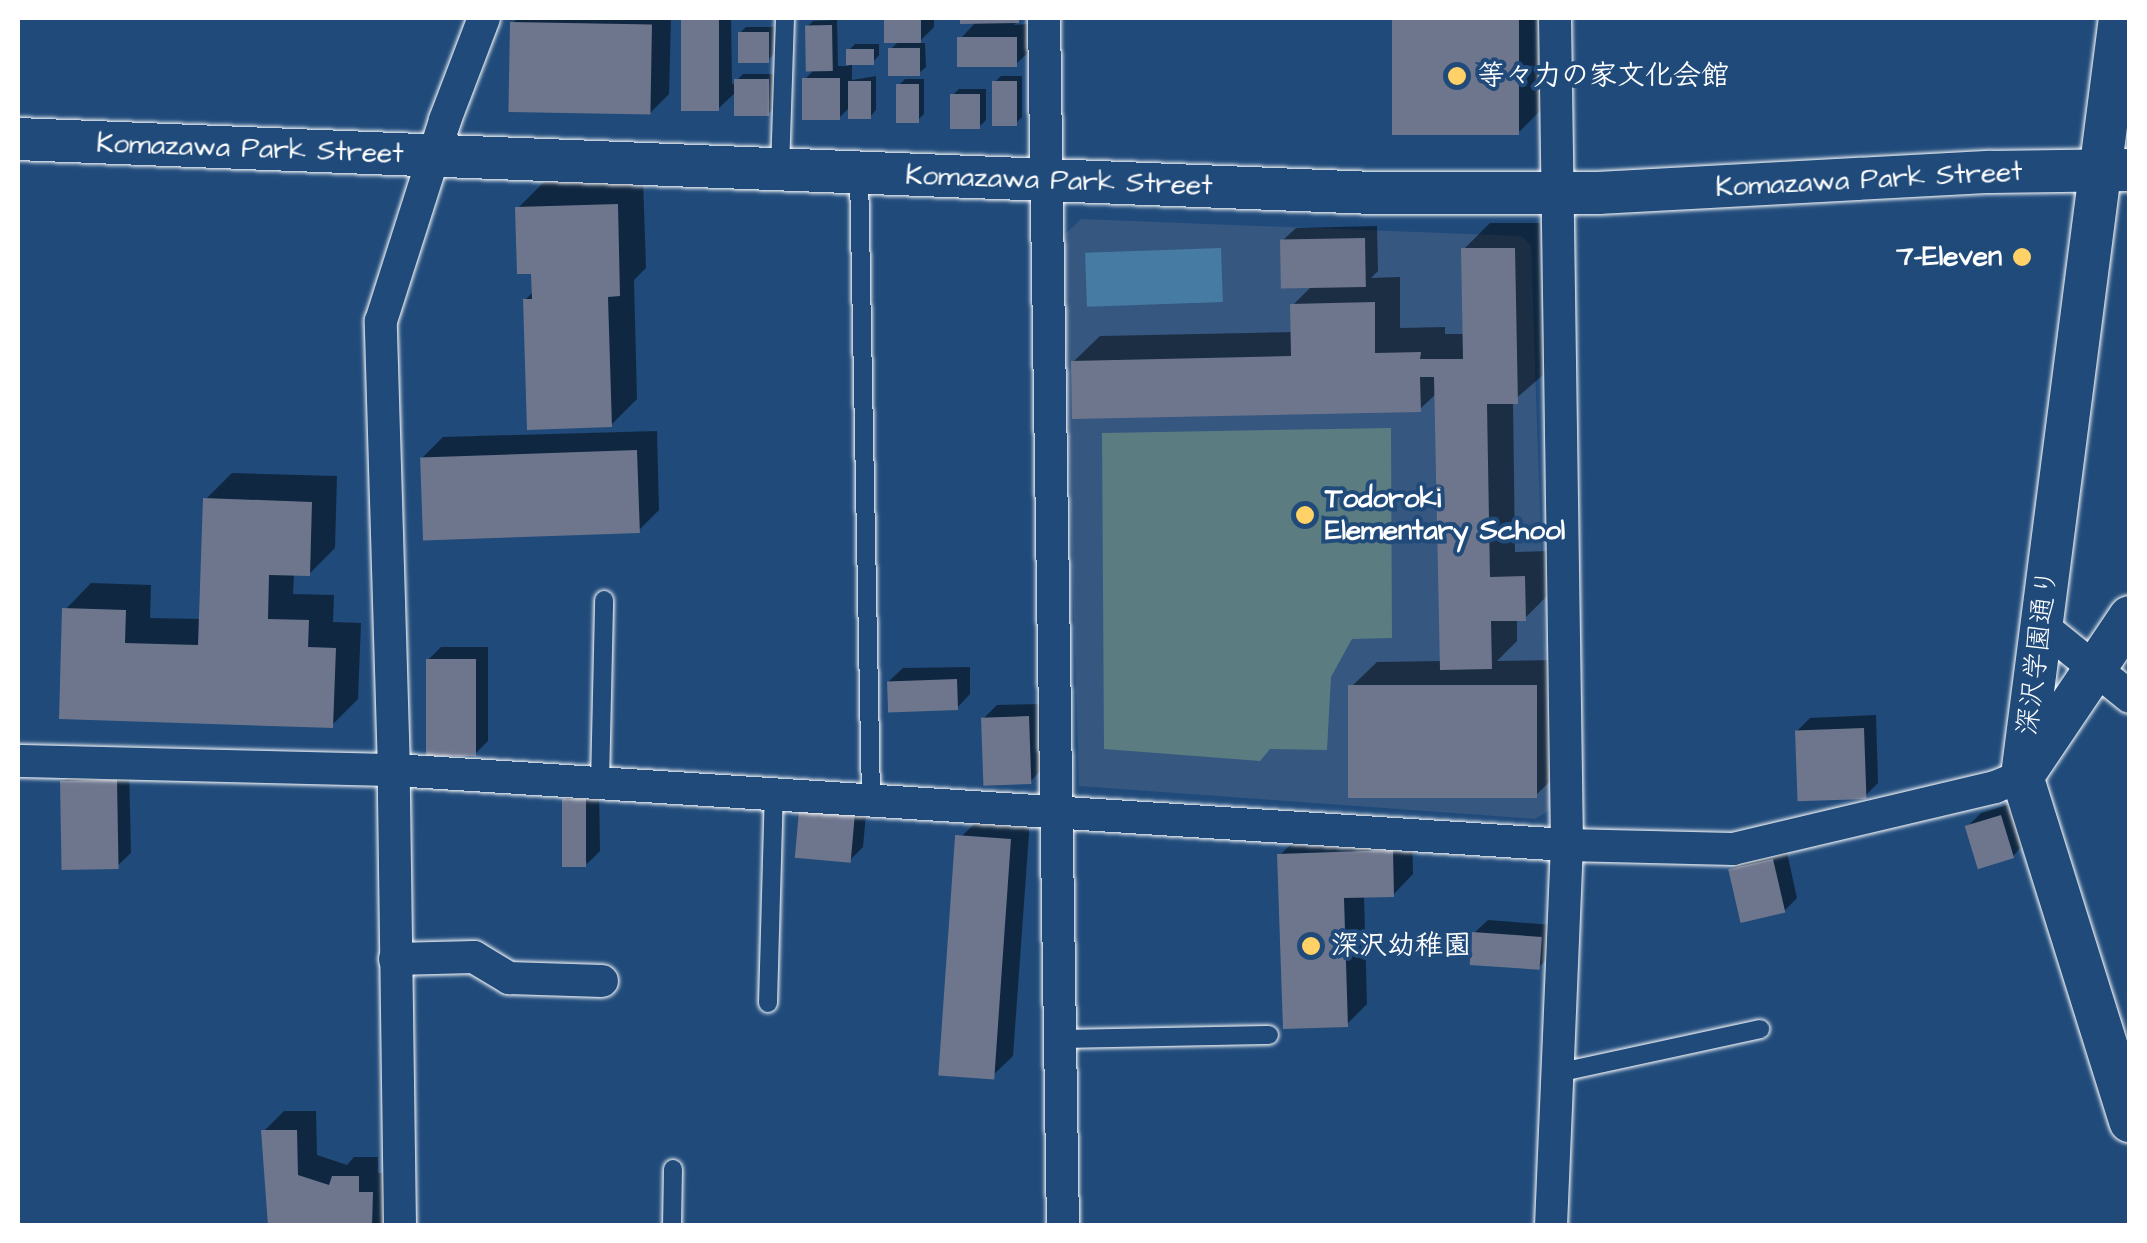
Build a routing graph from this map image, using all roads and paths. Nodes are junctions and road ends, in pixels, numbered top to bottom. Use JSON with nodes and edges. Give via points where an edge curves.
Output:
{"nodes":[{"id":1,"x":484,"y":18,"type":"edge"},
{"id":2,"x":785,"y":18,"type":"edge"},
{"id":3,"x":1044,"y":18,"type":"edge"},
{"id":4,"x":1556,"y":18,"type":"edge"},
{"id":5,"x":2120,"y":18,"type":"edge"},
{"id":6,"x":18,"y":139,"type":"edge"},
{"id":7,"x":434,"y":156,"type":"junction"},
{"id":8,"x":780,"y":170,"type":"junction"},
{"id":9,"x":2115,"y":170,"type":"edge"},
{"id":10,"x":859,"y":173,"type":"junction"},
{"id":11,"x":1046,"y":181,"type":"junction"},
{"id":12,"x":1559,"y":193,"type":"junction"},
{"id":13,"x":604,"y":600,"type":"dead end"},
{"id":14,"x":2130,"y":617,"type":"edge"},
{"id":15,"x":2042,"y":626,"type":"junction"},
{"id":16,"x":2094,"y":672,"type":"junction"},
{"id":17,"x":2130,"y":696,"type":"edge"},
{"id":18,"x":18,"y":761,"type":"edge"},
{"id":19,"x":394,"y":770,"type":"junction"},
{"id":20,"x":2022,"y":776,"type":"junction"},
{"id":21,"x":600,"y":783,"type":"junction"},
{"id":22,"x":774,"y":794,"type":"junction"},
{"id":23,"x":871,"y":800,"type":"junction"},
{"id":24,"x":1055,"y":811,"type":"junction"},
{"id":25,"x":1566,"y":845,"type":"junction"},
{"id":26,"x":395,"y":959,"type":"junction"},
{"id":27,"x":602,"y":981,"type":"dead end"},
{"id":28,"x":768,"y":1003,"type":"dead end"},
{"id":29,"x":1760,"y":1029,"type":"dead end"},
{"id":30,"x":1268,"y":1034,"type":"dead end"},
{"id":31,"x":1059,"y":1040,"type":"junction"},
{"id":32,"x":1558,"y":1073,"type":"junction"},
{"id":33,"x":2130,"y":1122,"type":"edge"},
{"id":34,"x":673,"y":1168,"type":"dead end"},
{"id":35,"x":400,"y":1226,"type":"edge"},
{"id":36,"x":672,"y":1226,"type":"edge"},
{"id":37,"x":1063,"y":1226,"type":"edge"},
{"id":38,"x":1551,"y":1226,"type":"edge"}],
"edges":[{"from":1,"to":7,"type":"street"},
{"from":2,"to":8,"type":"lane"},
{"from":3,"to":11,"type":"street"},
{"from":4,"to":12,"type":"street"},
{"from":5,"to":9,"type":"street","name":"深沢学園通り"},
{"from":6,"to":7,"type":"street","name":"Komazawa Park Street"},
{"from":7,"to":8,"type":"street","name":"Komazawa Park Street"},
{"from":7,"to":19,"type":"street","via":[[381,321]]},
{"from":8,"to":10,"type":"street","name":"Komazawa Park Street"},
{"from":9,"to":12,"type":"street","name":"Komazawa Park Street"},
{"from":9,"to":15,"type":"street","name":"深沢学園通り"},
{"from":10,"to":11,"type":"street","name":"Komazawa Park Street"},
{"from":10,"to":23,"type":"lane"},
{"from":11,"to":12,"type":"street","name":"Komazawa Park Street"},
{"from":11,"to":24,"type":"street"},
{"from":12,"to":25,"type":"street"},
{"from":13,"to":21,"type":"lane"},
{"from":14,"to":16,"type":"street"},
{"from":15,"to":16,"type":"street"},
{"from":15,"to":20,"type":"street","name":"深沢学園通り"},
{"from":16,"to":17,"type":"street"},
{"from":16,"to":20,"type":"street"},
{"from":18,"to":19,"type":"street"},
{"from":19,"to":21,"type":"street"},
{"from":19,"to":26,"type":"street"},
{"from":20,"to":25,"type":"street","via":[[1734,849]]},
{"from":20,"to":33,"type":"street","name":"深沢学園通り"},
{"from":21,"to":22,"type":"street"},
{"from":22,"to":23,"type":"street"},
{"from":22,"to":28,"type":"lane"},
{"from":23,"to":24,"type":"street"},
{"from":24,"to":25,"type":"street"},
{"from":24,"to":31,"type":"street"},
{"from":25,"to":32,"type":"street"},
{"from":26,"to":27,"type":"street","via":[[474,957],[509,978]]},
{"from":26,"to":35,"type":"street"},
{"from":29,"to":32,"type":"lane"},
{"from":30,"to":31,"type":"lane"},
{"from":31,"to":37,"type":"street"},
{"from":32,"to":38,"type":"street"},
{"from":34,"to":36,"type":"lane"}]}
